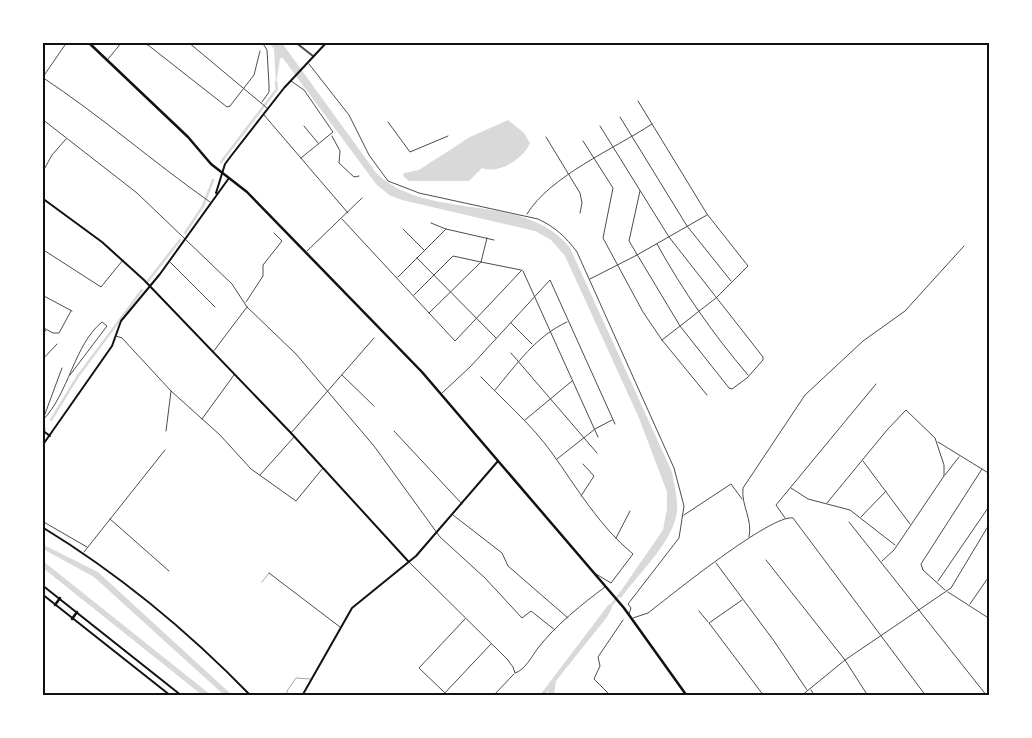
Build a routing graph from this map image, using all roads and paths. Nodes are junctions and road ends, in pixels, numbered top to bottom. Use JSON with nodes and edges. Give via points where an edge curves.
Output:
{"nodes":[{"id":1,"x":67,"y":42,"type":"edge"},
{"id":2,"x":88,"y":42,"type":"edge"},
{"id":3,"x":122,"y":42,"type":"edge"},
{"id":4,"x":137,"y":42,"type":"edge"},
{"id":5,"x":188,"y":42,"type":"edge"},
{"id":6,"x":262,"y":42,"type":"edge"},
{"id":7,"x":295,"y":42,"type":"edge"},
{"id":8,"x":327,"y":42,"type":"edge"},
{"id":9,"x":260,"y":51,"type":"dead end"},
{"id":10,"x":313,"y":56,"type":"junction"},
{"id":11,"x":107,"y":60,"type":"junction"},
{"id":12,"x":308,"y":62,"type":"junction"},
{"id":13,"x":42,"y":70,"type":"edge"},
{"id":14,"x":46,"y":72,"type":"junction"},
{"id":15,"x":42,"y":77,"type":"edge"},
{"id":16,"x":290,"y":81,"type":"junction"},
{"id":17,"x":244,"y":89,"type":"junction"},
{"id":18,"x":638,"y":101,"type":"dead end"},
{"id":19,"x":263,"y":104,"type":"junction"},
{"id":20,"x":267,"y":109,"type":"junction"},
{"id":21,"x":263,"y":114,"type":"junction"},
{"id":22,"x":620,"y":116,"type":"dead end"},
{"id":23,"x":42,"y":119,"type":"edge"},
{"id":24,"x":388,"y":122,"type":"dead end"},
{"id":25,"x":652,"y":124,"type":"junction"},
{"id":26,"x":304,"y":126,"type":"dead end"},
{"id":27,"x":600,"y":126,"type":"dead end"},
{"id":28,"x":332,"y":135,"type":"junction"},
{"id":29,"x":448,"y":136,"type":"dead end"},
{"id":30,"x":632,"y":137,"type":"junction"},
{"id":31,"x":66,"y":138,"type":"junction"},
{"id":32,"x":546,"y":138,"type":"dead end"},
{"id":33,"x":583,"y":141,"type":"dead end"},
{"id":34,"x":319,"y":144,"type":"junction"},
{"id":35,"x":614,"y":148,"type":"junction"},
{"id":36,"x":300,"y":159,"type":"junction"},
{"id":37,"x":594,"y":159,"type":"junction"},
{"id":38,"x":42,"y":173,"type":"edge"},
{"id":39,"x":223,"y":173,"type":"junction"},
{"id":40,"x":568,"y":175,"type":"junction"},
{"id":41,"x":359,"y":176,"type":"dead end"},
{"id":42,"x":230,"y":178,"type":"junction"},
{"id":43,"x":640,"y":191,"type":"junction"},
{"id":44,"x":216,"y":196,"type":"junction"},
{"id":45,"x":42,"y":198,"type":"edge"},
{"id":46,"x":362,"y":198,"type":"dead end"},
{"id":47,"x":212,"y":203,"type":"junction"},
{"id":48,"x":348,"y":213,"type":"junction"},
{"id":49,"x":580,"y":213,"type":"dead end"},
{"id":50,"x":707,"y":214,"type":"junction"},
{"id":51,"x":526,"y":215,"type":"junction"},
{"id":52,"x":342,"y":219,"type":"junction"},
{"id":53,"x":431,"y":223,"type":"dead end"},
{"id":54,"x":687,"y":226,"type":"junction"},
{"id":55,"x":403,"y":229,"type":"dead end"},
{"id":56,"x":446,"y":229,"type":"junction"},
{"id":57,"x":274,"y":233,"type":"dead end"},
{"id":58,"x":186,"y":238,"type":"junction"},
{"id":59,"x":487,"y":238,"type":"junction"},
{"id":60,"x":668,"y":238,"type":"junction"},
{"id":61,"x":494,"y":240,"type":"dead end"},
{"id":62,"x":657,"y":244,"type":"junction"},
{"id":63,"x":964,"y":246,"type":"dead end"},
{"id":64,"x":42,"y":248,"type":"edge"},
{"id":65,"x":424,"y":250,"type":"junction"},
{"id":66,"x":306,"y":252,"type":"junction"},
{"id":67,"x":637,"y":255,"type":"junction"},
{"id":68,"x":417,"y":258,"type":"junction"},
{"id":69,"x":123,"y":260,"type":"junction"},
{"id":70,"x":169,"y":262,"type":"junction"},
{"id":71,"x":480,"y":262,"type":"junction"},
{"id":72,"x":618,"y":266,"type":"junction"},
{"id":73,"x":522,"y":270,"type":"junction"},
{"id":74,"x":433,"y":275,"type":"junction"},
{"id":75,"x":397,"y":277,"type":"junction"},
{"id":76,"x":589,"y":280,"type":"junction"},
{"id":77,"x":732,"y":283,"type":"junction"},
{"id":78,"x":149,"y":286,"type":"junction"},
{"id":79,"x":450,"y":293,"type":"junction"},
{"id":80,"x":42,"y":295,"type":"edge"},
{"id":81,"x":413,"y":295,"type":"junction"},
{"id":82,"x":534,"y":297,"type":"junction"},
{"id":83,"x":716,"y":298,"type":"junction"},
{"id":84,"x":245,"y":303,"type":"junction"},
{"id":85,"x":215,"y":307,"type":"dead end"},
{"id":86,"x":247,"y":307,"type":"junction"},
{"id":87,"x":698,"y":311,"type":"junction"},
{"id":88,"x":429,"y":313,"type":"junction"},
{"id":89,"x":477,"y":320,"type":"junction"},
{"id":90,"x":569,"y":321,"type":"junction"},
{"id":91,"x":511,"y":322,"type":"junction"},
{"id":92,"x":680,"y":326,"type":"junction"},
{"id":93,"x":42,"y":327,"type":"edge"},
{"id":94,"x":47,"y":330,"type":"junction"},
{"id":95,"x":550,"y":330,"type":"junction"},
{"id":96,"x":42,"y":335,"type":"edge"},
{"id":97,"x":115,"y":336,"type":"junction"},
{"id":98,"x":374,"y":338,"type":"dead end"},
{"id":99,"x":497,"y":339,"type":"junction"},
{"id":100,"x":662,"y":340,"type":"junction"},
{"id":101,"x":57,"y":344,"type":"dead end"},
{"id":102,"x":533,"y":345,"type":"junction"},
{"id":103,"x":212,"y":352,"type":"junction"},
{"id":104,"x":511,"y":353,"type":"dead end"},
{"id":105,"x":42,"y":360,"type":"edge"},
{"id":106,"x":519,"y":361,"type":"junction"},
{"id":107,"x":62,"y":368,"type":"dead end"},
{"id":108,"x":70,"y":375,"type":"junction"},
{"id":109,"x":234,"y":375,"type":"junction"},
{"id":110,"x":341,"y":375,"type":"junction"},
{"id":111,"x":749,"y":375,"type":"junction"},
{"id":112,"x":481,"y":377,"type":"dead end"},
{"id":113,"x":573,"y":380,"type":"junction"},
{"id":114,"x":876,"y":384,"type":"dead end"},
{"id":115,"x":328,"y":390,"type":"junction"},
{"id":116,"x":494,"y":390,"type":"junction"},
{"id":117,"x":171,"y":391,"type":"junction"},
{"id":118,"x":442,"y":393,"type":"junction"},
{"id":119,"x":707,"y":395,"type":"dead end"},
{"id":120,"x":550,"y":398,"type":"junction"},
{"id":121,"x":374,"y":406,"type":"dead end"},
{"id":122,"x":613,"y":419,"type":"junction"},
{"id":123,"x":202,"y":420,"type":"junction"},
{"id":124,"x":525,"y":420,"type":"junction"},
{"id":125,"x":43,"y":421,"type":"edge"},
{"id":126,"x":615,"y":424,"type":"dead end"},
{"id":127,"x":594,"y":429,"type":"junction"},
{"id":128,"x":42,"y":430,"type":"edge"},
{"id":129,"x":166,"y":431,"type":"dead end"},
{"id":130,"x":394,"y":431,"type":"dead end"},
{"id":131,"x":292,"y":433,"type":"junction"},
{"id":132,"x":50,"y":436,"type":"junction"},
{"id":133,"x":294,"y":436,"type":"junction"},
{"id":134,"x":584,"y":437,"type":"junction"},
{"id":135,"x":598,"y":437,"type":"dead end"},
{"id":136,"x":937,"y":442,"type":"junction"},
{"id":137,"x":42,"y":446,"type":"edge"},
{"id":138,"x":165,"y":450,"type":"dead end"},
{"id":139,"x":597,"y":453,"type":"dead end"},
{"id":140,"x":960,"y":456,"type":"junction"},
{"id":141,"x":556,"y":460,"type":"junction"},
{"id":142,"x":862,"y":460,"type":"junction"},
{"id":143,"x":498,"y":461,"type":"junction"},
{"id":144,"x":583,"y":464,"type":"dead end"},
{"id":145,"x":323,"y":467,"type":"junction"},
{"id":146,"x":982,"y":469,"type":"junction"},
{"id":147,"x":990,"y":474,"type":"edge"},
{"id":148,"x":260,"y":476,"type":"junction"},
{"id":149,"x":944,"y":476,"type":"junction"},
{"id":150,"x":790,"y":488,"type":"junction"},
{"id":151,"x":886,"y":491,"type":"junction"},
{"id":152,"x":581,"y":496,"type":"junction"},
{"id":153,"x":742,"y":499,"type":"junction"},
{"id":154,"x":462,"y":504,"type":"junction"},
{"id":155,"x":827,"y":504,"type":"junction"},
{"id":156,"x":990,"y":505,"type":"edge"},
{"id":157,"x":630,"y":511,"type":"dead end"},
{"id":158,"x":452,"y":514,"type":"junction"},
{"id":159,"x":683,"y":516,"type":"junction"},
{"id":160,"x":860,"y":518,"type":"junction"},
{"id":161,"x":786,"y":519,"type":"junction"},
{"id":162,"x":110,"y":520,"type":"junction"},
{"id":163,"x":42,"y":521,"type":"edge"},
{"id":164,"x":849,"y":522,"type":"dead end"},
{"id":165,"x":990,"y":523,"type":"edge"},
{"id":166,"x":911,"y":524,"type":"junction"},
{"id":167,"x":42,"y":527,"type":"edge"},
{"id":168,"x":437,"y":533,"type":"junction"},
{"id":169,"x":615,"y":538,"type":"junction"},
{"id":170,"x":749,"y":538,"type":"junction"},
{"id":171,"x":896,"y":546,"type":"junction"},
{"id":172,"x":88,"y":547,"type":"junction"},
{"id":173,"x":84,"y":552,"type":"junction"},
{"id":174,"x":766,"y":560,"type":"dead end"},
{"id":175,"x":408,"y":561,"type":"junction"},
{"id":176,"x":882,"y":561,"type":"junction"},
{"id":177,"x":716,"y":563,"type":"junction"},
{"id":178,"x":169,"y":571,"type":"dead end"},
{"id":179,"x":593,"y":572,"type":"junction"},
{"id":180,"x":269,"y":573,"type":"joint"},
{"id":181,"x":990,"y":575,"type":"edge"},
{"id":182,"x":262,"y":582,"type":"dead end"},
{"id":183,"x":938,"y":582,"type":"junction"},
{"id":184,"x":42,"y":585,"type":"edge"},
{"id":185,"x":605,"y":586,"type":"junction"},
{"id":186,"x":946,"y":591,"type":"junction"},
{"id":187,"x":42,"y":594,"type":"edge"},
{"id":188,"x":60,"y":598,"type":"junction"},
{"id":189,"x":742,"y":600,"type":"junction"},
{"id":190,"x":55,"y":605,"type":"junction"},
{"id":191,"x":969,"y":605,"type":"junction"},
{"id":192,"x":699,"y":611,"type":"dead end"},
{"id":193,"x":919,"y":611,"type":"junction"},
{"id":194,"x":77,"y":612,"type":"junction"},
{"id":195,"x":629,"y":615,"type":"junction"},
{"id":196,"x":72,"y":618,"type":"junction"},
{"id":197,"x":466,"y":618,"type":"junction"},
{"id":198,"x":569,"y":618,"type":"junction"},
{"id":199,"x":632,"y":618,"type":"junction"},
{"id":200,"x":990,"y":619,"type":"edge"},
{"id":201,"x":623,"y":620,"type":"dead end"},
{"id":202,"x":709,"y":623,"type":"junction"},
{"id":203,"x":340,"y":627,"type":"junction"},
{"id":204,"x":555,"y":630,"type":"junction"},
{"id":205,"x":882,"y":635,"type":"junction"},
{"id":206,"x":491,"y":644,"type":"junction"},
{"id":207,"x":129,"y":653,"type":"junction"},
{"id":208,"x":124,"y":659,"type":"junction"},
{"id":209,"x":845,"y":660,"type":"junction"},
{"id":210,"x":515,"y":673,"type":"junction"},
{"id":211,"x":311,"y":679,"type":"junction"},
{"id":212,"x":166,"y":682,"type":"junction"},
{"id":213,"x":160,"y":687,"type":"junction"},
{"id":214,"x":810,"y":689,"type":"junction"},
{"id":215,"x":807,"y":691,"type":"junction"},
{"id":216,"x":445,"y":693,"type":"junction"},
{"id":217,"x":607,"y":694,"type":"edge"},
{"id":218,"x":171,"y":696,"type":"edge"},
{"id":219,"x":182,"y":696,"type":"edge"},
{"id":220,"x":251,"y":696,"type":"edge"},
{"id":221,"x":288,"y":696,"type":"edge"},
{"id":222,"x":302,"y":696,"type":"edge"},
{"id":223,"x":442,"y":696,"type":"edge"},
{"id":224,"x":493,"y":696,"type":"edge"},
{"id":225,"x":610,"y":696,"type":"edge"},
{"id":226,"x":687,"y":696,"type":"edge"},
{"id":227,"x":764,"y":696,"type":"edge"},
{"id":228,"x":801,"y":696,"type":"edge"},
{"id":229,"x":815,"y":696,"type":"edge"},
{"id":230,"x":868,"y":696,"type":"edge"},
{"id":231,"x":926,"y":696,"type":"edge"},
{"id":232,"x":987,"y":696,"type":"edge"}],
"edges":[{"from":1,"to":14,"type":"street"},
{"from":2,"to":11,"type":"main road"},
{"from":3,"to":11,"type":"street"},
{"from":4,"to":17,"type":"street","via":[[148,45],[225,105],[230,106]]},
{"from":5,"to":17,"type":"street"},
{"from":6,"to":19,"type":"street","via":[[267,50],[269,85]]},
{"from":7,"to":10,"type":"street"},
{"from":8,"to":10,"type":"main road"},
{"from":9,"to":17,"type":"street","via":[[254,75]]},
{"from":10,"to":12,"type":"main road"},
{"from":11,"to":39,"type":"main road"},
{"from":12,"to":16,"type":"main road"},
{"from":12,"to":51,"type":"street","via":[[349,115],[369,155],[388,181],[419,193]]},
{"from":13,"to":14,"type":"street"},
{"from":14,"to":15,"type":"street"},
{"from":15,"to":47,"type":"street","via":[[86,106],[180,182]]},
{"from":16,"to":20,"type":"main road"},
{"from":16,"to":28,"type":"street","via":[[304,90]]},
{"from":17,"to":19,"type":"street"},
{"from":18,"to":25,"type":"street"},
{"from":19,"to":20,"type":"street"},
{"from":20,"to":21,"type":"main road"},
{"from":21,"to":36,"type":"street"},
{"from":21,"to":39,"type":"main road","via":[[227,161]]},
{"from":22,"to":30,"type":"street"},
{"from":23,"to":31,"type":"street"},
{"from":24,"to":29,"type":"street","via":[[410,152]]},
{"from":25,"to":30,"type":"street"},
{"from":25,"to":50,"type":"street"},
{"from":26,"to":34,"type":"street"},
{"from":27,"to":35,"type":"street"},
{"from":28,"to":34,"type":"street"},
{"from":28,"to":41,"type":"street","via":[[340,152],[339,163],[354,177]]},
{"from":30,"to":35,"type":"street"},
{"from":30,"to":54,"type":"street"},
{"from":31,"to":38,"type":"street"},
{"from":31,"to":58,"type":"street","via":[[137,193]]},
{"from":32,"to":40,"type":"street"},
{"from":33,"to":37,"type":"street"},
{"from":34,"to":36,"type":"street"},
{"from":35,"to":37,"type":"street"},
{"from":35,"to":43,"type":"street"},
{"from":36,"to":48,"type":"street"},
{"from":37,"to":40,"type":"street"},
{"from":37,"to":72,"type":"street","via":[[613,188],[603,238]]},
{"from":39,"to":42,"type":"main road"},
{"from":39,"to":44,"type":"main road"},
{"from":40,"to":49,"type":"street","via":[[582,198]]},
{"from":40,"to":51,"type":"street","via":[[536,200]]},
{"from":42,"to":44,"type":"main road"},
{"from":42,"to":66,"type":"main road"},
{"from":43,"to":60,"type":"street"},
{"from":43,"to":67,"type":"street","via":[[630,241]]},
{"from":44,"to":47,"type":"main road"},
{"from":45,"to":69,"type":"main road"},
{"from":46,"to":48,"type":"street"},
{"from":47,"to":58,"type":"main road"},
{"from":48,"to":52,"type":"street"},
{"from":50,"to":54,"type":"street"},
{"from":50,"to":77,"type":"street","via":[[748,266]]},
{"from":51,"to":76,"type":"street","via":[[552,226],[568,240]]},
{"from":52,"to":66,"type":"street"},
{"from":52,"to":75,"type":"street"},
{"from":53,"to":56,"type":"street"},
{"from":54,"to":60,"type":"street"},
{"from":54,"to":77,"type":"street"},
{"from":55,"to":65,"type":"street"},
{"from":56,"to":59,"type":"street"},
{"from":56,"to":65,"type":"street"},
{"from":57,"to":84,"type":"street","via":[[282,241],[264,265],[263,274]]},
{"from":58,"to":70,"type":"main road"},
{"from":58,"to":84,"type":"street","via":[[232,284]]},
{"from":59,"to":61,"type":"street"},
{"from":59,"to":71,"type":"street"},
{"from":60,"to":62,"type":"street"},
{"from":60,"to":83,"type":"street"},
{"from":62,"to":67,"type":"street"},
{"from":62,"to":87,"type":"street"},
{"from":63,"to":153,"type":"street","via":[[905,311],[863,341],[805,394],[747,480]]},
{"from":64,"to":69,"type":"street","via":[[100,287]]},
{"from":65,"to":68,"type":"street"},
{"from":66,"to":118,"type":"main road"},
{"from":67,"to":72,"type":"street"},
{"from":67,"to":92,"type":"street"},
{"from":68,"to":74,"type":"street"},
{"from":68,"to":75,"type":"street"},
{"from":69,"to":78,"type":"main road"},
{"from":70,"to":78,"type":"main road"},
{"from":70,"to":85,"type":"street"},
{"from":71,"to":73,"type":"street"},
{"from":71,"to":74,"type":"street","via":[[453,256]]},
{"from":71,"to":79,"type":"street"},
{"from":72,"to":76,"type":"street"},
{"from":72,"to":100,"type":"street"},
{"from":73,"to":82,"type":"street"},
{"from":73,"to":89,"type":"street"},
{"from":74,"to":79,"type":"street"},
{"from":74,"to":81,"type":"street"},
{"from":75,"to":81,"type":"street"},
{"from":76,"to":159,"type":"street","via":[[674,468],[683,495]]},
{"from":77,"to":83,"type":"street"},
{"from":78,"to":97,"type":"main road","via":[[120,324]]},
{"from":78,"to":103,"type":"main road"},
{"from":79,"to":88,"type":"street"},
{"from":79,"to":89,"type":"street"},
{"from":80,"to":94,"type":"street","via":[[71,311],[59,333]]},
{"from":81,"to":88,"type":"street"},
{"from":82,"to":90,"type":"street","via":[[550,280]]},
{"from":82,"to":91,"type":"street"},
{"from":82,"to":95,"type":"street"},
{"from":83,"to":87,"type":"street"},
{"from":83,"to":111,"type":"street","via":[[763,357]]},
{"from":84,"to":86,"type":"street"},
{"from":86,"to":103,"type":"street"},
{"from":86,"to":115,"type":"street"},
{"from":87,"to":92,"type":"street"},
{"from":87,"to":111,"type":"street"},
{"from":88,"to":89,"type":"street","via":[[455,340]]},
{"from":89,"to":99,"type":"street"},
{"from":90,"to":95,"type":"street"},
{"from":90,"to":122,"type":"street"},
{"from":91,"to":99,"type":"street"},
{"from":91,"to":102,"type":"street"},
{"from":92,"to":100,"type":"street"},
{"from":92,"to":111,"type":"street","via":[[730,389]]},
{"from":93,"to":94,"type":"street"},
{"from":94,"to":96,"type":"street"},
{"from":95,"to":102,"type":"street"},
{"from":95,"to":113,"type":"street"},
{"from":97,"to":117,"type":"street","via":[[122,338]]},
{"from":97,"to":132,"type":"main road","via":[[112,346]]},
{"from":98,"to":110,"type":"street"},
{"from":99,"to":118,"type":"street"},
{"from":100,"to":119,"type":"street"},
{"from":101,"to":105,"type":"street"},
{"from":102,"to":106,"type":"street"},
{"from":103,"to":109,"type":"main road"},
{"from":104,"to":106,"type":"street"},
{"from":106,"to":116,"type":"street"},
{"from":106,"to":120,"type":"street"},
{"from":107,"to":125,"type":"street"},
{"from":108,"to":108,"type":"street","via":[[74,360],[102,322],[107,326]]},
{"from":108,"to":125,"type":"street","via":[[60,398]]},
{"from":109,"to":123,"type":"street"},
{"from":109,"to":131,"type":"main road"},
{"from":110,"to":115,"type":"street"},
{"from":110,"to":121,"type":"street"},
{"from":112,"to":116,"type":"street"},
{"from":113,"to":120,"type":"street"},
{"from":113,"to":127,"type":"street"},
{"from":114,"to":150,"type":"street"},
{"from":115,"to":131,"type":"street"},
{"from":115,"to":168,"type":"street","via":[[374,446]]},
{"from":116,"to":124,"type":"street"},
{"from":117,"to":123,"type":"street"},
{"from":117,"to":129,"type":"street"},
{"from":118,"to":143,"type":"main road"},
{"from":120,"to":124,"type":"street"},
{"from":120,"to":134,"type":"street"},
{"from":122,"to":126,"type":"street"},
{"from":122,"to":127,"type":"street"},
{"from":123,"to":148,"type":"street"},
{"from":124,"to":141,"type":"street"},
{"from":127,"to":134,"type":"street"},
{"from":127,"to":135,"type":"street"},
{"from":128,"to":132,"type":"main road"},
{"from":130,"to":154,"type":"street"},
{"from":131,"to":133,"type":"main road"},
{"from":132,"to":137,"type":"main road"},
{"from":133,"to":145,"type":"main road"},
{"from":133,"to":148,"type":"street"},
{"from":134,"to":139,"type":"street"},
{"from":134,"to":141,"type":"street"},
{"from":136,"to":140,"type":"street"},
{"from":136,"to":142,"type":"street","via":[[906,410]]},
{"from":136,"to":149,"type":"street"},
{"from":138,"to":162,"type":"street"},
{"from":140,"to":146,"type":"street"},
{"from":140,"to":149,"type":"street"},
{"from":141,"to":152,"type":"street"},
{"from":142,"to":151,"type":"street"},
{"from":142,"to":155,"type":"street"},
{"from":143,"to":154,"type":"main road"},
{"from":143,"to":179,"type":"main road"},
{"from":144,"to":152,"type":"street","via":[[594,476]]},
{"from":145,"to":148,"type":"street","via":[[296,501]]},
{"from":145,"to":175,"type":"main road"},
{"from":146,"to":147,"type":"street"},
{"from":146,"to":183,"type":"street","via":[[921,562],[921,567]]},
{"from":149,"to":166,"type":"street"},
{"from":150,"to":155,"type":"street","via":[[808,499]]},
{"from":150,"to":161,"type":"street","via":[[776,505]]},
{"from":151,"to":160,"type":"street"},
{"from":151,"to":166,"type":"street"},
{"from":152,"to":169,"type":"street"},
{"from":153,"to":159,"type":"street","via":[[731,484]]},
{"from":153,"to":170,"type":"street","via":[[751,527]]},
{"from":154,"to":158,"type":"main road"},
{"from":155,"to":160,"type":"street","via":[[846,508]]},
{"from":156,"to":183,"type":"street"},
{"from":157,"to":169,"type":"street"},
{"from":158,"to":168,"type":"main road"},
{"from":158,"to":198,"type":"street","via":[[502,553],[508,566]]},
{"from":159,"to":195,"type":"street","via":[[679,538],[628,604],[631,608]]},
{"from":160,"to":171,"type":"street"},
{"from":161,"to":170,"type":"street"},
{"from":161,"to":205,"type":"street","via":[[793,518]]},
{"from":162,"to":172,"type":"street"},
{"from":162,"to":178,"type":"street"},
{"from":163,"to":172,"type":"street"},
{"from":164,"to":176,"type":"street"},
{"from":165,"to":186,"type":"street","via":[[951,588]]},
{"from":166,"to":171,"type":"street"},
{"from":167,"to":173,"type":"main road"},
{"from":168,"to":175,"type":"main road"},
{"from":168,"to":204,"type":"street","via":[[522,618],[531,611]]},
{"from":169,"to":179,"type":"street","via":[[633,554],[611,583]]},
{"from":170,"to":177,"type":"street"},
{"from":171,"to":176,"type":"street"},
{"from":172,"to":173,"type":"street"},
{"from":173,"to":220,"type":"main road","via":[[176,624]]},
{"from":174,"to":209,"type":"street"},
{"from":175,"to":197,"type":"street"},
{"from":175,"to":203,"type":"main road","via":[[355,606]]},
{"from":176,"to":193,"type":"street"},
{"from":177,"to":189,"type":"street"},
{"from":177,"to":199,"type":"street","via":[[648,613]]},
{"from":179,"to":185,"type":"main road"},
{"from":180,"to":182,"type":"lane"},
{"from":180,"to":203,"type":"street"},
{"from":181,"to":191,"type":"street"},
{"from":183,"to":186,"type":"street"},
{"from":184,"to":188,"type":"main road"},
{"from":185,"to":195,"type":"main road"},
{"from":185,"to":198,"type":"street"},
{"from":186,"to":191,"type":"street"},
{"from":186,"to":193,"type":"street"},
{"from":187,"to":190,"type":"main road"},
{"from":188,"to":190,"type":"main road"},
{"from":188,"to":194,"type":"main road"},
{"from":189,"to":202,"type":"street"},
{"from":189,"to":215,"type":"street"},
{"from":190,"to":196,"type":"main road"},
{"from":191,"to":200,"type":"street"},
{"from":192,"to":202,"type":"street"},
{"from":193,"to":205,"type":"street"},
{"from":193,"to":232,"type":"street"},
{"from":194,"to":196,"type":"main road"},
{"from":194,"to":207,"type":"main road"},
{"from":195,"to":199,"type":"main road"},
{"from":196,"to":208,"type":"main road"},
{"from":197,"to":206,"type":"street"},
{"from":197,"to":216,"type":"street","via":[[418,668]]},
{"from":198,"to":204,"type":"street"},
{"from":199,"to":226,"type":"main road"},
{"from":201,"to":217,"type":"street","via":[[598,657],[600,666],[594,679]]},
{"from":202,"to":227,"type":"street"},
{"from":203,"to":211,"type":"main road"},
{"from":204,"to":210,"type":"street"},
{"from":205,"to":209,"type":"street"},
{"from":205,"to":231,"type":"street"},
{"from":206,"to":210,"type":"street","via":[[512,665]]},
{"from":206,"to":216,"type":"street"},
{"from":207,"to":208,"type":"main road"},
{"from":207,"to":212,"type":"main road"},
{"from":208,"to":213,"type":"main road"},
{"from":209,"to":214,"type":"street"},
{"from":209,"to":230,"type":"street"},
{"from":210,"to":224,"type":"street"},
{"from":211,"to":221,"type":"lane","via":[[296,678],[287,691]]},
{"from":211,"to":222,"type":"main road"},
{"from":212,"to":213,"type":"main road"},
{"from":212,"to":219,"type":"main road"},
{"from":213,"to":218,"type":"main road"},
{"from":214,"to":215,"type":"street"},
{"from":214,"to":229,"type":"street"},
{"from":215,"to":228,"type":"street"},
{"from":216,"to":223,"type":"street"},
{"from":217,"to":225,"type":"street"}]}
